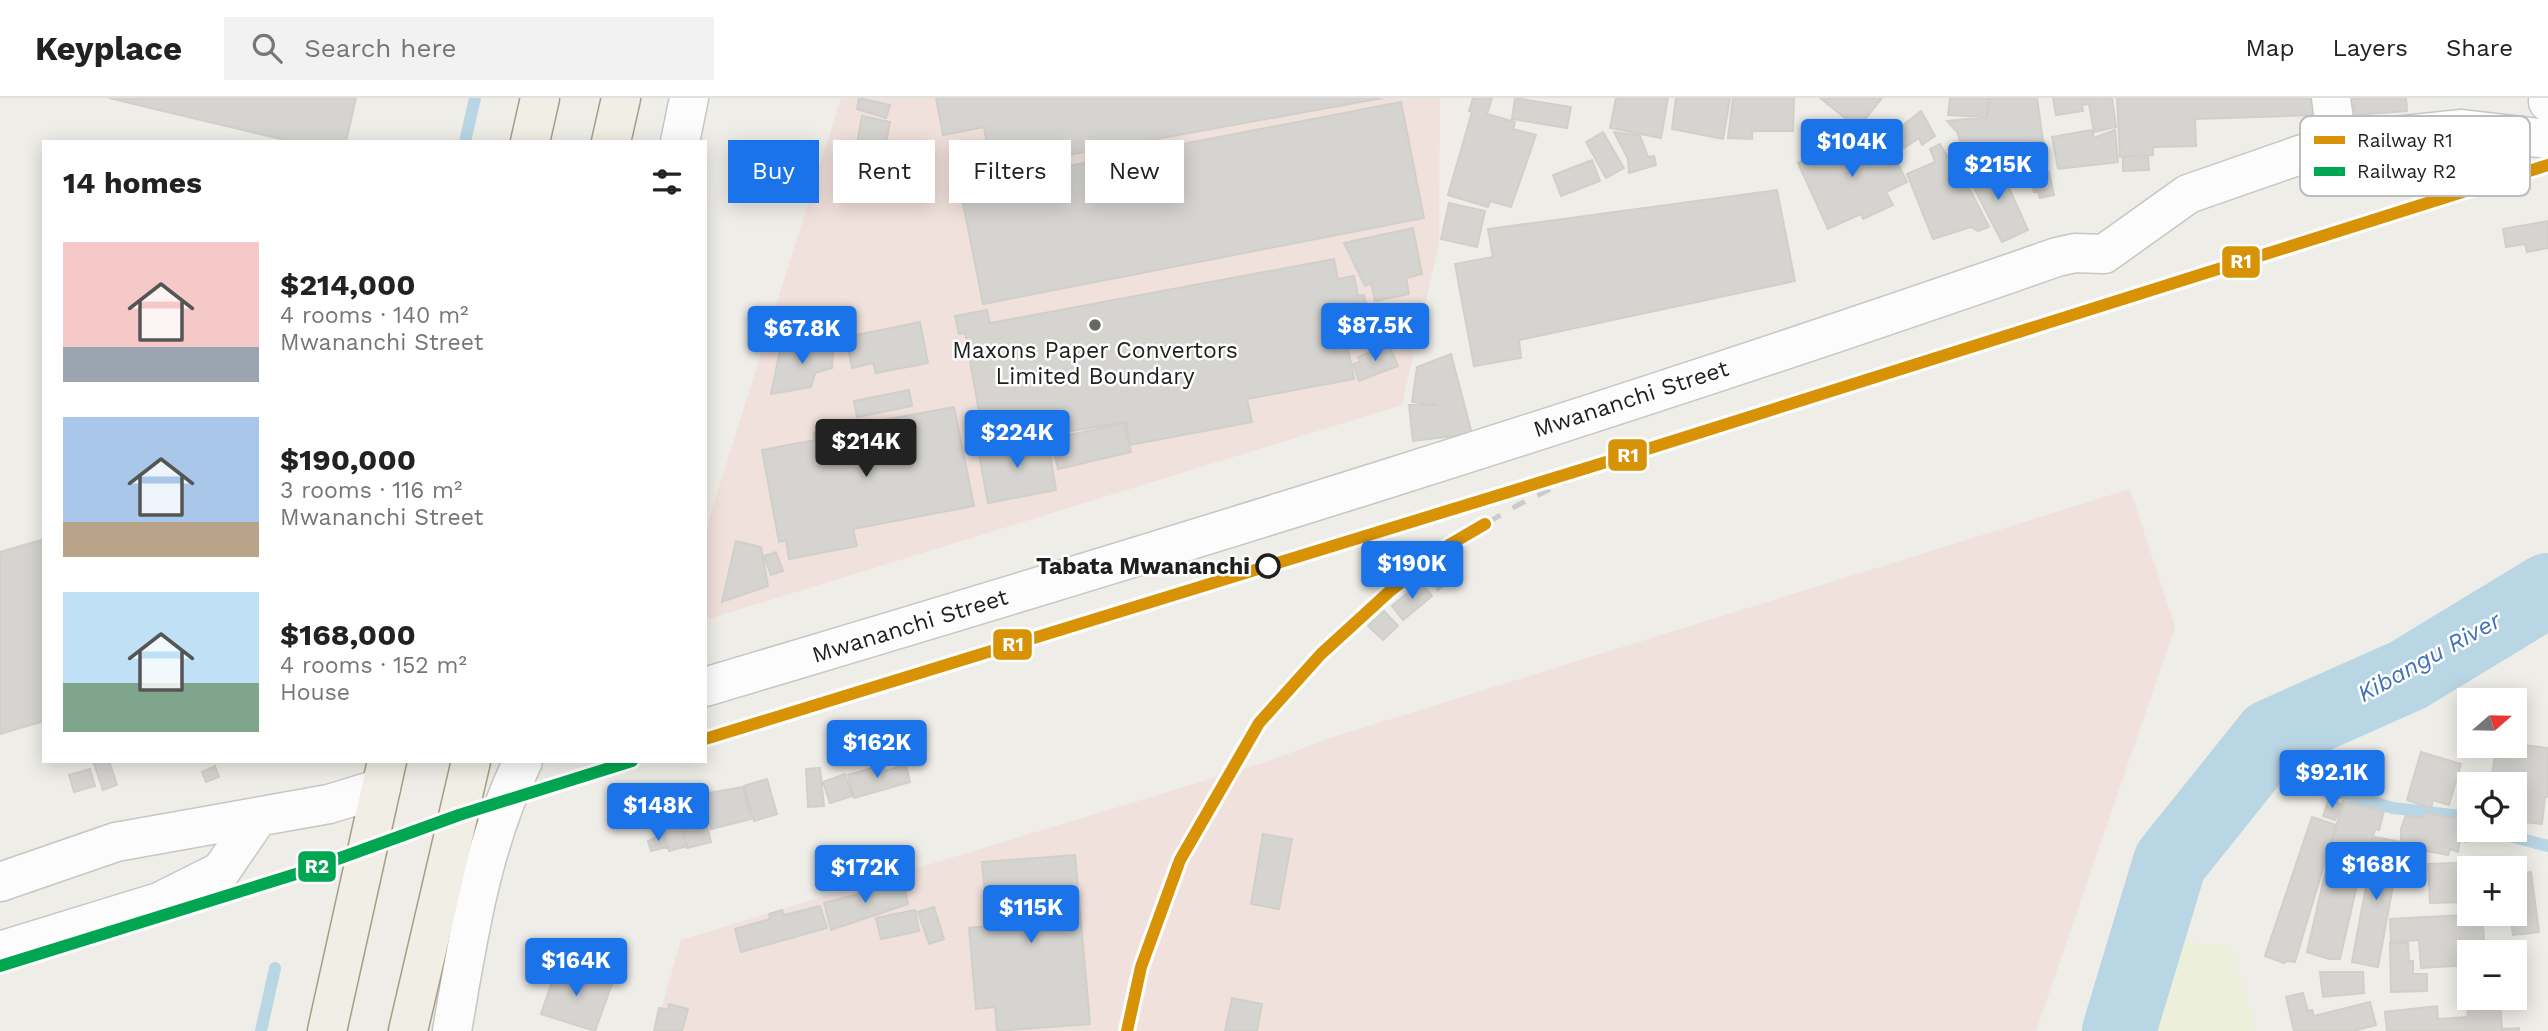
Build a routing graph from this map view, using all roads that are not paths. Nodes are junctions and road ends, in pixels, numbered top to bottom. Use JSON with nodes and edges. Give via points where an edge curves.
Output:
{"nodes":[{"id":1,"x":540,"y":98,"type":"edge"},
{"id":2,"x":621,"y":98,"type":"edge"},
{"id":3,"x":690,"y":98,"type":"edge"},
{"id":4,"x":2331,"y":98,"type":"edge"},
{"id":5,"x":2333,"y":116,"type":"edge"},
{"id":6,"x":2530,"y":137,"type":"edge"},
{"id":7,"x":2548,"y":139,"type":"edge"},
{"id":8,"x":530,"y":140,"type":"edge"},
{"id":9,"x":611,"y":140,"type":"edge"},
{"id":10,"x":680,"y":140,"type":"edge"},
{"id":11,"x":2300,"y":155,"type":"edge"},
{"id":12,"x":707,"y":686,"type":"edge"},
{"id":13,"x":471,"y":763,"type":"edge"},
{"id":14,"x":522,"y":763,"type":"edge"},
{"id":15,"x":384,"y":775,"type":"edge"},
{"id":16,"x":258,"y":817,"type":"junction"},
{"id":17,"x":0,"y":881,"type":"edge"},
{"id":18,"x":0,"y":951,"type":"edge"},
{"id":19,"x":327,"y":1031,"type":"edge"},
{"id":20,"x":408,"y":1031,"type":"edge"},
{"id":21,"x":452,"y":1031,"type":"edge"}],
"edges":[{"from":1,"to":8,"type":"main road"},
{"from":2,"to":9,"type":"main road"},
{"from":3,"to":10,"type":"street"},
{"from":4,"to":5,"type":"street"},
{"from":6,"to":7,"type":"street","name":"Mwananchi Street"},
{"from":11,"to":12,"type":"street","name":"Mwananchi Street","via":[[2188,194],[2104,254],[2057,257],[1809,343],[1007,597]]},
{"from":13,"to":20,"type":"main road"},
{"from":14,"to":21,"type":"street","via":[[504,801],[477,889]]},
{"from":15,"to":16,"type":"street","via":[[329,804]]},
{"from":15,"to":19,"type":"main road"},
{"from":16,"to":17,"type":"street","via":[[116,842]]},
{"from":16,"to":18,"type":"street","via":[[221,871],[159,902]]}]}
